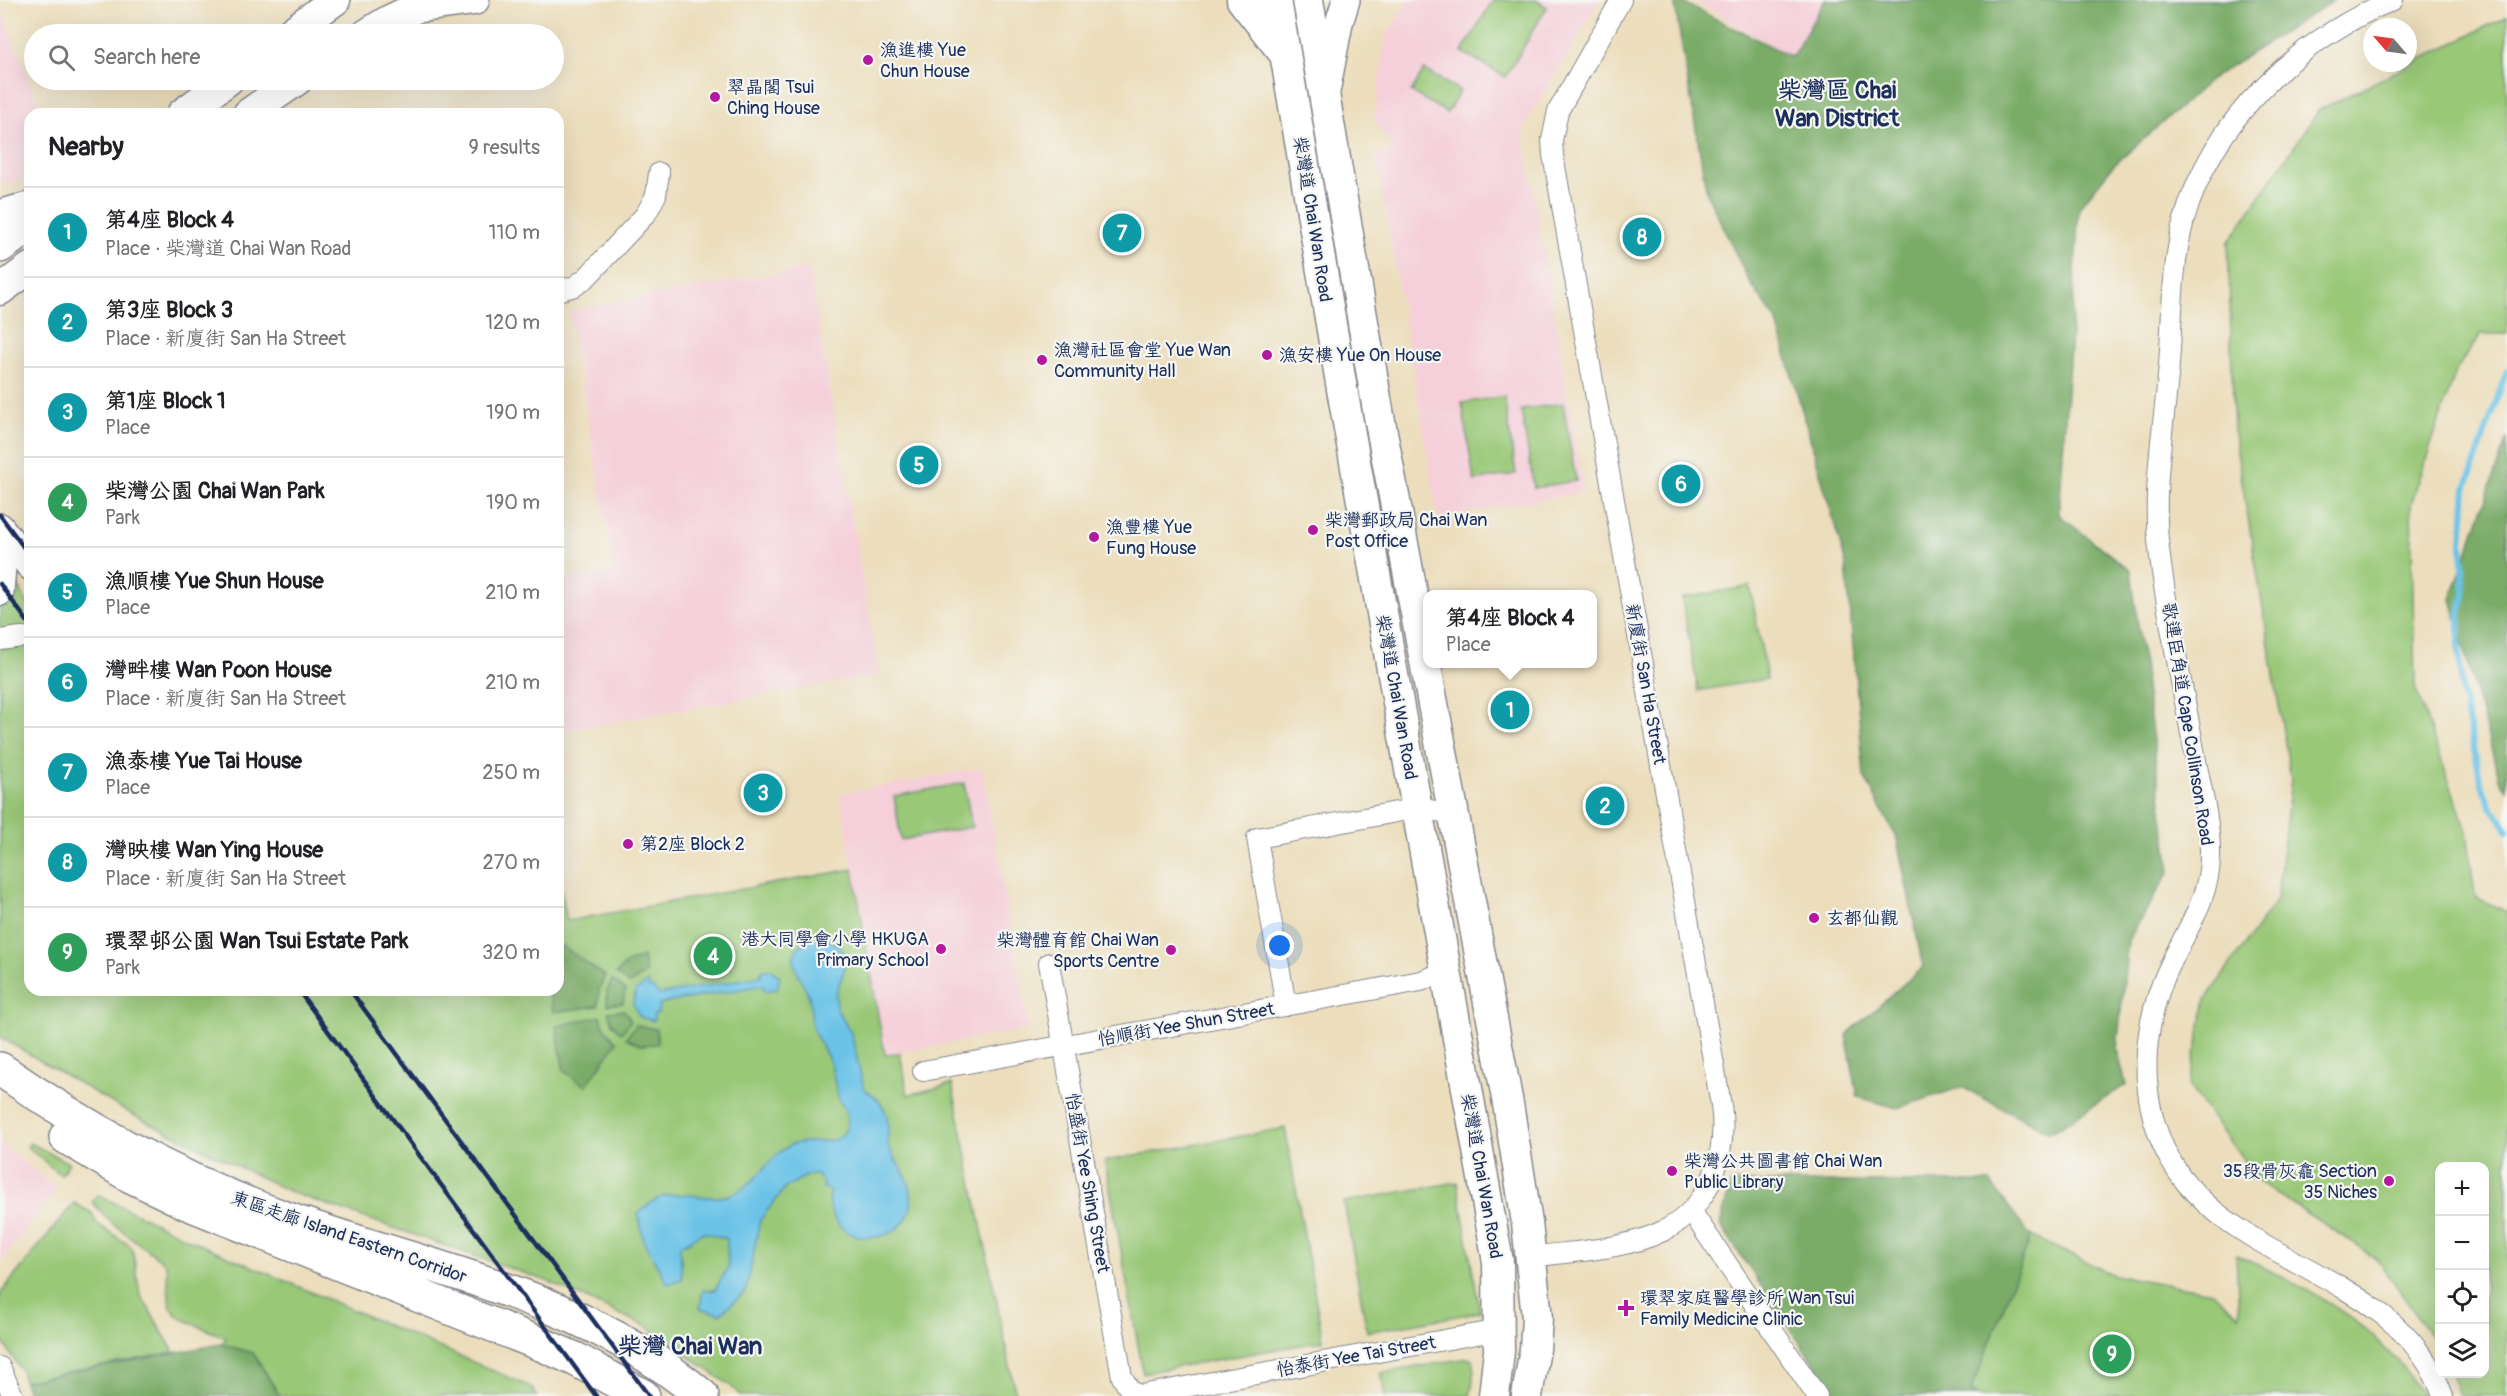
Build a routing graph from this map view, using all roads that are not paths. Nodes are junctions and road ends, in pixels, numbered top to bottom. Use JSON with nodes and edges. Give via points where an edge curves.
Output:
{"nodes":[{"id":1,"x":335,"y":0,"type":"edge"},
{"id":2,"x":474,"y":0,"type":"edge"},
{"id":3,"x":1242,"y":0,"type":"edge"},
{"id":4,"x":1276,"y":0,"type":"edge"},
{"id":5,"x":1308,"y":0,"type":"edge"},
{"id":6,"x":1346,"y":0,"type":"edge"},
{"id":7,"x":1621,"y":0,"type":"edge"},
{"id":8,"x":2393,"y":0,"type":"edge"},
{"id":9,"x":423,"y":4,"type":"edge"},
{"id":10,"x":303,"y":24,"type":"edge"},
{"id":11,"x":386,"y":24,"type":"edge"},
{"id":12,"x":1286,"y":57,"type":"junction"},
{"id":13,"x":214,"y":90,"type":"edge"},
{"id":14,"x":283,"y":90,"type":"edge"},
{"id":15,"x":1324,"y":99,"type":"junction"},
{"id":16,"x":190,"y":108,"type":"edge"},
{"id":17,"x":257,"y":108,"type":"edge"},
{"id":18,"x":659,"y":173,"type":"dead end"},
{"id":19,"x":24,"y":209,"type":"edge"},
{"id":20,"x":0,"y":215,"type":"edge"},
{"id":21,"x":24,"y":229,"type":"edge"},
{"id":22,"x":0,"y":246,"type":"edge"},
{"id":23,"x":24,"y":272,"type":"edge"},
{"id":24,"x":564,"y":289,"type":"edge"},
{"id":25,"x":0,"y":290,"type":"edge"},
{"id":26,"x":0,"y":526,"type":"edge"},
{"id":27,"x":0,"y":552,"type":"edge"},
{"id":28,"x":24,"y":558,"type":"edge"},
{"id":29,"x":0,"y":592,"type":"edge"},
{"id":30,"x":24,"y":637,"type":"edge"},
{"id":31,"x":0,"y":640,"type":"edge"},
{"id":32,"x":1423,"y":649,"type":"edge"},
{"id":33,"x":1426,"y":668,"type":"edge"},
{"id":34,"x":1418,"y":808,"type":"junction"},
{"id":35,"x":1454,"y":814,"type":"junction"},
{"id":36,"x":1049,"y":963,"type":"dead end"},
{"id":37,"x":1482,"y":965,"type":"junction"},
{"id":38,"x":1447,"y":971,"type":"junction"},
{"id":39,"x":1286,"y":1006,"type":"junction"},
{"id":40,"x":1064,"y":1046,"type":"junction"},
{"id":41,"x":0,"y":1069,"type":"edge"},
{"id":42,"x":923,"y":1071,"type":"dead end"},
{"id":43,"x":0,"y":1095,"type":"edge"},
{"id":44,"x":1691,"y":1211,"type":"junction"},
{"id":45,"x":1532,"y":1257,"type":"junction"},
{"id":46,"x":1498,"y":1262,"type":"junction"},
{"id":47,"x":1499,"y":1330,"type":"junction"},
{"id":48,"x":0,"y":1367,"type":"edge"},
{"id":49,"x":1232,"y":1387,"type":"edge"},
{"id":50,"x":1141,"y":1395,"type":"edge"},
{"id":51,"x":13,"y":1396,"type":"edge"},
{"id":52,"x":643,"y":1396,"type":"edge"},
{"id":53,"x":702,"y":1396,"type":"edge"},
{"id":54,"x":1494,"y":1396,"type":"edge"},
{"id":55,"x":1527,"y":1396,"type":"edge"},
{"id":56,"x":1817,"y":1396,"type":"edge"},
{"id":57,"x":2443,"y":1396,"type":"edge"}],
"edges":[{"from":1,"to":10,"type":"main road"},
{"from":2,"to":9,"type":"main road"},
{"from":3,"to":12,"type":"main road"},
{"from":4,"to":12,"type":"main road","name":"柴灣道 Chai Wan Road"},
{"from":5,"to":15,"type":"main road","name":"柴灣道 Chai Wan Road"},
{"from":6,"to":15,"type":"main road","name":"柴灣道 Chai Wan Road"},
{"from":7,"to":44,"type":"street","name":"新廈街 San Ha Street","via":[[1557,111],[1552,140],[1723,1120],[1717,1167]]},
{"from":8,"to":57,"type":"street","name":"歌連臣角道 Cape Collinson Road","via":[[2336,28],[2284,66],[2244,108],[2202,174],[2183,222],[2174,280],[2158,534],[2210,860],[2203,897],[2157,998],[2146,1064],[2159,1135],[2174,1166],[2193,1191],[2228,1220],[2392,1322],[2421,1353]]},
{"from":9,"to":11,"type":"main road"},
{"from":12,"to":34,"type":"main road","name":"柴灣道 Chai Wan Road"},
{"from":13,"to":16,"type":"main road"},
{"from":14,"to":17,"type":"main road"},
{"from":15,"to":32,"type":"main road","name":"柴灣道 Chai Wan Road"},
{"from":18,"to":24,"type":"street","via":[[656,195],[646,214],[588,277]]},
{"from":19,"to":20,"type":"main road"},
{"from":21,"to":22,"type":"highway"},
{"from":23,"to":25,"type":"main road"},
{"from":26,"to":28,"type":"main road"},
{"from":27,"to":29,"type":"main road"},
{"from":30,"to":31,"type":"street"},
{"from":33,"to":35,"type":"main road","name":"柴灣道 Chai Wan Road"},
{"from":34,"to":35,"type":"street"},
{"from":34,"to":38,"type":"main road","name":"柴灣道 Chai Wan Road"},
{"from":34,"to":39,"type":"street","via":[[1257,838]]},
{"from":35,"to":37,"type":"main road","name":"柴灣道 Chai Wan Road"},
{"from":36,"to":40,"type":"street","name":"怡盛街 Yee Shing Street"},
{"from":37,"to":38,"type":"main road"},
{"from":37,"to":45,"type":"main road","name":"柴灣道 Chai Wan Road"},
{"from":38,"to":39,"type":"street","name":"怡順街 Yee Shun Street","via":[[1421,981]]},
{"from":38,"to":46,"type":"main road","name":"柴灣道 Chai Wan Road"},
{"from":39,"to":40,"type":"street","name":"怡順街 Yee Shun Street"},
{"from":40,"to":42,"type":"street","name":"怡順街 Yee Shun Street"},
{"from":40,"to":50,"type":"street","name":"怡盛街 Yee Shing Street","via":[[1122,1377],[1131,1392]]},
{"from":41,"to":53,"type":"highway","name":"東區走廊 Island Eastern Corridor","via":[[89,1126],[176,1172],[286,1218],[585,1321],[641,1351]]},
{"from":43,"to":52,"type":"highway","name":"東區走廊 Island Eastern Corridor","via":[[103,1160],[187,1203],[543,1345]]},
{"from":44,"to":45,"type":"street","name":"新廈街 San Ha Street","via":[[1664,1231],[1632,1242]]},
{"from":44,"to":56,"type":"street"},
{"from":45,"to":46,"type":"main road"},
{"from":45,"to":55,"type":"main road","name":"柴灣道 Chai Wan Road","via":[[1537,1318]]},
{"from":46,"to":47,"type":"main road","name":"柴灣道 Chai Wan Road"},
{"from":47,"to":49,"type":"street","name":"怡泰街 Yee Tai Street"},
{"from":47,"to":54,"type":"main road","name":"柴灣道 Chai Wan Road"},
{"from":48,"to":51,"type":"street"},
{"from":49,"to":50,"type":"street","name":"怡泰街 Yee Tai Street"}]}
